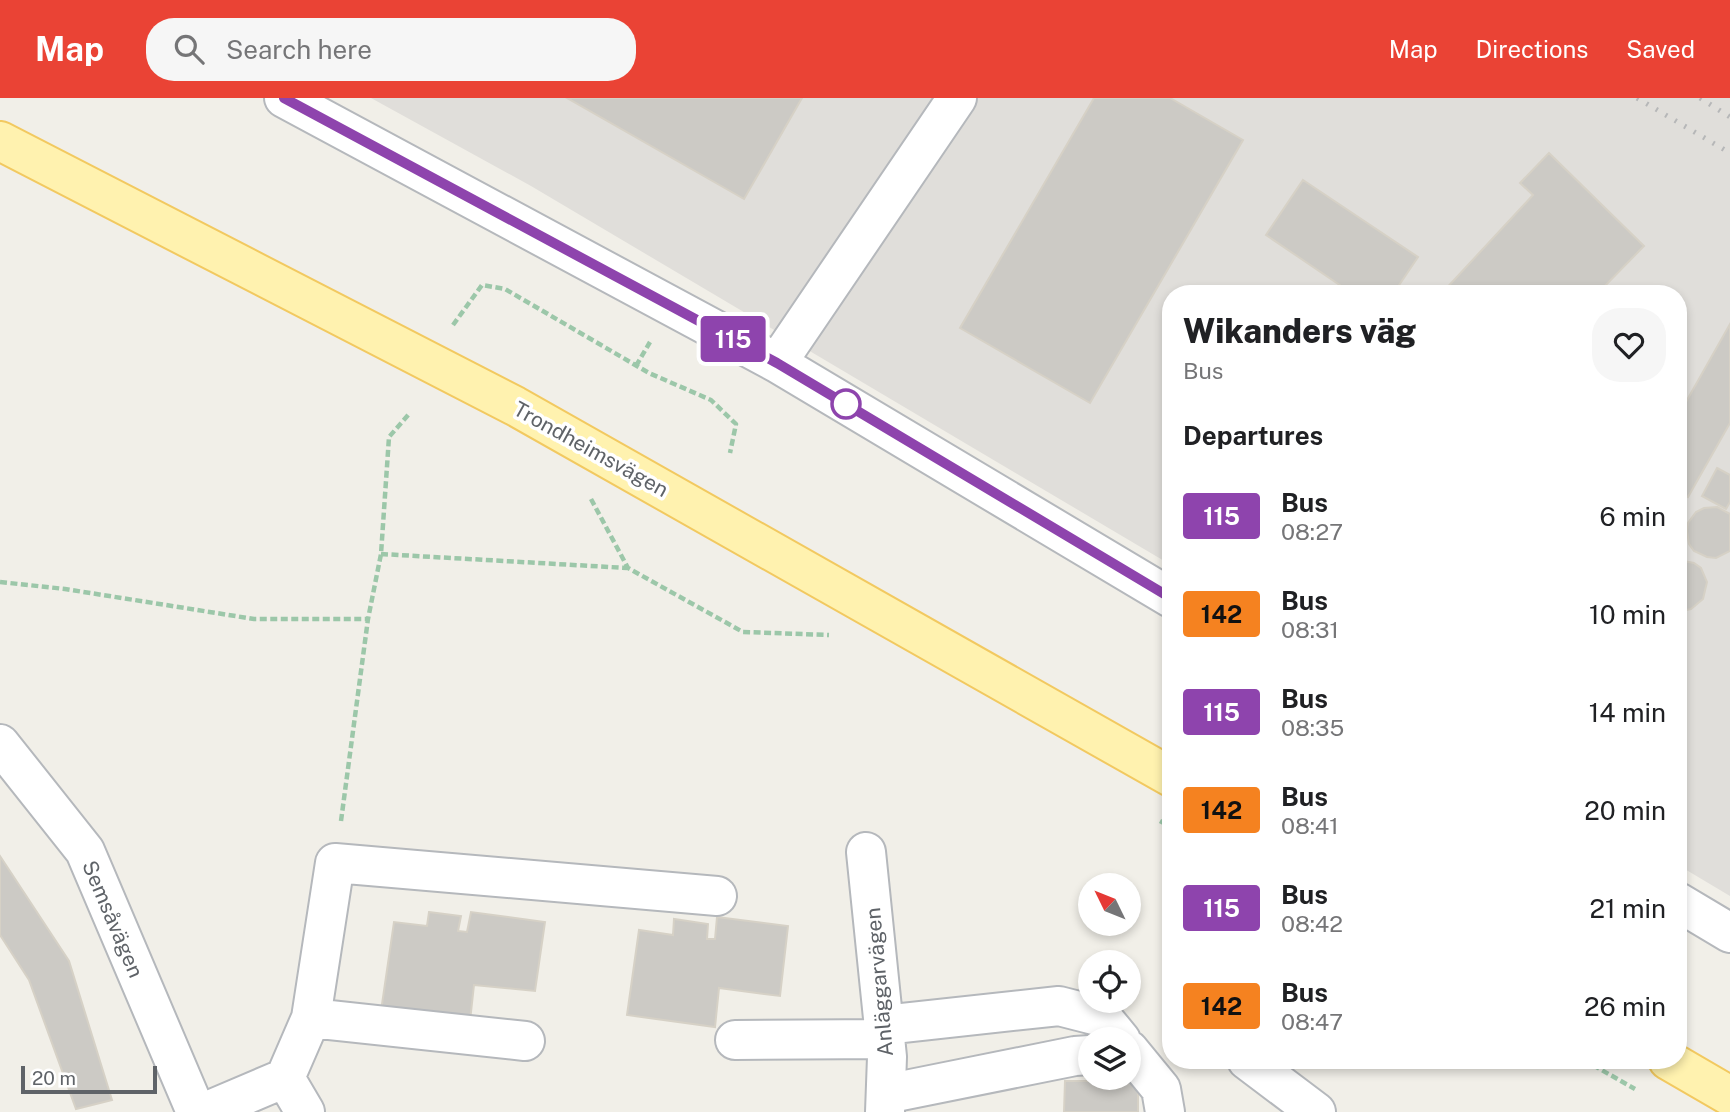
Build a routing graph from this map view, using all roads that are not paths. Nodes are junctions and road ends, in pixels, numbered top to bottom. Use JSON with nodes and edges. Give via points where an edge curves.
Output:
{"nodes":[{"id":1,"x":284,"y":98,"type":"edge"},
{"id":2,"x":957,"y":98,"type":"edge"},
{"id":3,"x":0,"y":141,"type":"edge"},
{"id":4,"x":777,"y":363,"type":"junction"},
{"id":5,"x":1162,"y":593,"type":"edge"},
{"id":6,"x":0,"y":744,"type":"edge"},
{"id":7,"x":1162,"y":773,"type":"edge"},
{"id":8,"x":866,"y":852,"type":"dead end"},
{"id":9,"x":718,"y":896,"type":"dead end"},
{"id":10,"x":1687,"y":907,"type":"edge"},
{"id":11,"x":1730,"y":933,"type":"edge"},
{"id":12,"x":312,"y":1018,"type":"junction"},
{"id":13,"x":1110,"y":1027,"type":"edge"},
{"id":14,"x":885,"y":1032,"type":"junction"},
{"id":15,"x":735,"y":1040,"type":"dead end"},
{"id":16,"x":525,"y":1041,"type":"dead end"},
{"id":17,"x":1141,"y":1050,"type":"edge"},
{"id":18,"x":1162,"y":1051,"type":"edge"},
{"id":19,"x":1078,"y":1056,"type":"edge"},
{"id":20,"x":1141,"y":1065,"type":"edge"},
{"id":21,"x":1259,"y":1069,"type":"edge"},
{"id":22,"x":1684,"y":1069,"type":"edge"},
{"id":23,"x":285,"y":1078,"type":"junction"},
{"id":24,"x":1730,"y":1096,"type":"edge"},
{"id":25,"x":885,"y":1103,"type":"edge"},
{"id":26,"x":196,"y":1112,"type":"edge"},
{"id":27,"x":205,"y":1112,"type":"edge"},
{"id":28,"x":305,"y":1112,"type":"edge"},
{"id":29,"x":1165,"y":1112,"type":"edge"},
{"id":30,"x":1316,"y":1112,"type":"edge"}],
"edges":[{"from":1,"to":4,"type":"street"},
{"from":2,"to":4,"type":"street"},
{"from":3,"to":7,"type":"main road","name":"Trondheimsvägen","via":[[515,406]]},
{"from":4,"to":5,"type":"street"},
{"from":6,"to":26,"type":"street","name":"Semsåvägen","via":[[85,851]]},
{"from":8,"to":14,"type":"street","name":"Anläggarvägen"},
{"from":9,"to":12,"type":"street","via":[[335,863]]},
{"from":10,"to":11,"type":"street"},
{"from":12,"to":16,"type":"street"},
{"from":12,"to":23,"type":"street"},
{"from":13,"to":14,"type":"street","via":[[1102,1017],[1059,1006]]},
{"from":14,"to":15,"type":"street"},
{"from":14,"to":25,"type":"street","name":"Anläggarvägen"},
{"from":17,"to":18,"type":"street"},
{"from":19,"to":25,"type":"street"},
{"from":20,"to":29,"type":"street","via":[[1161,1089]]},
{"from":21,"to":30,"type":"street"},
{"from":22,"to":24,"type":"main road"},
{"from":23,"to":27,"type":"street"},
{"from":23,"to":28,"type":"street"}]}
